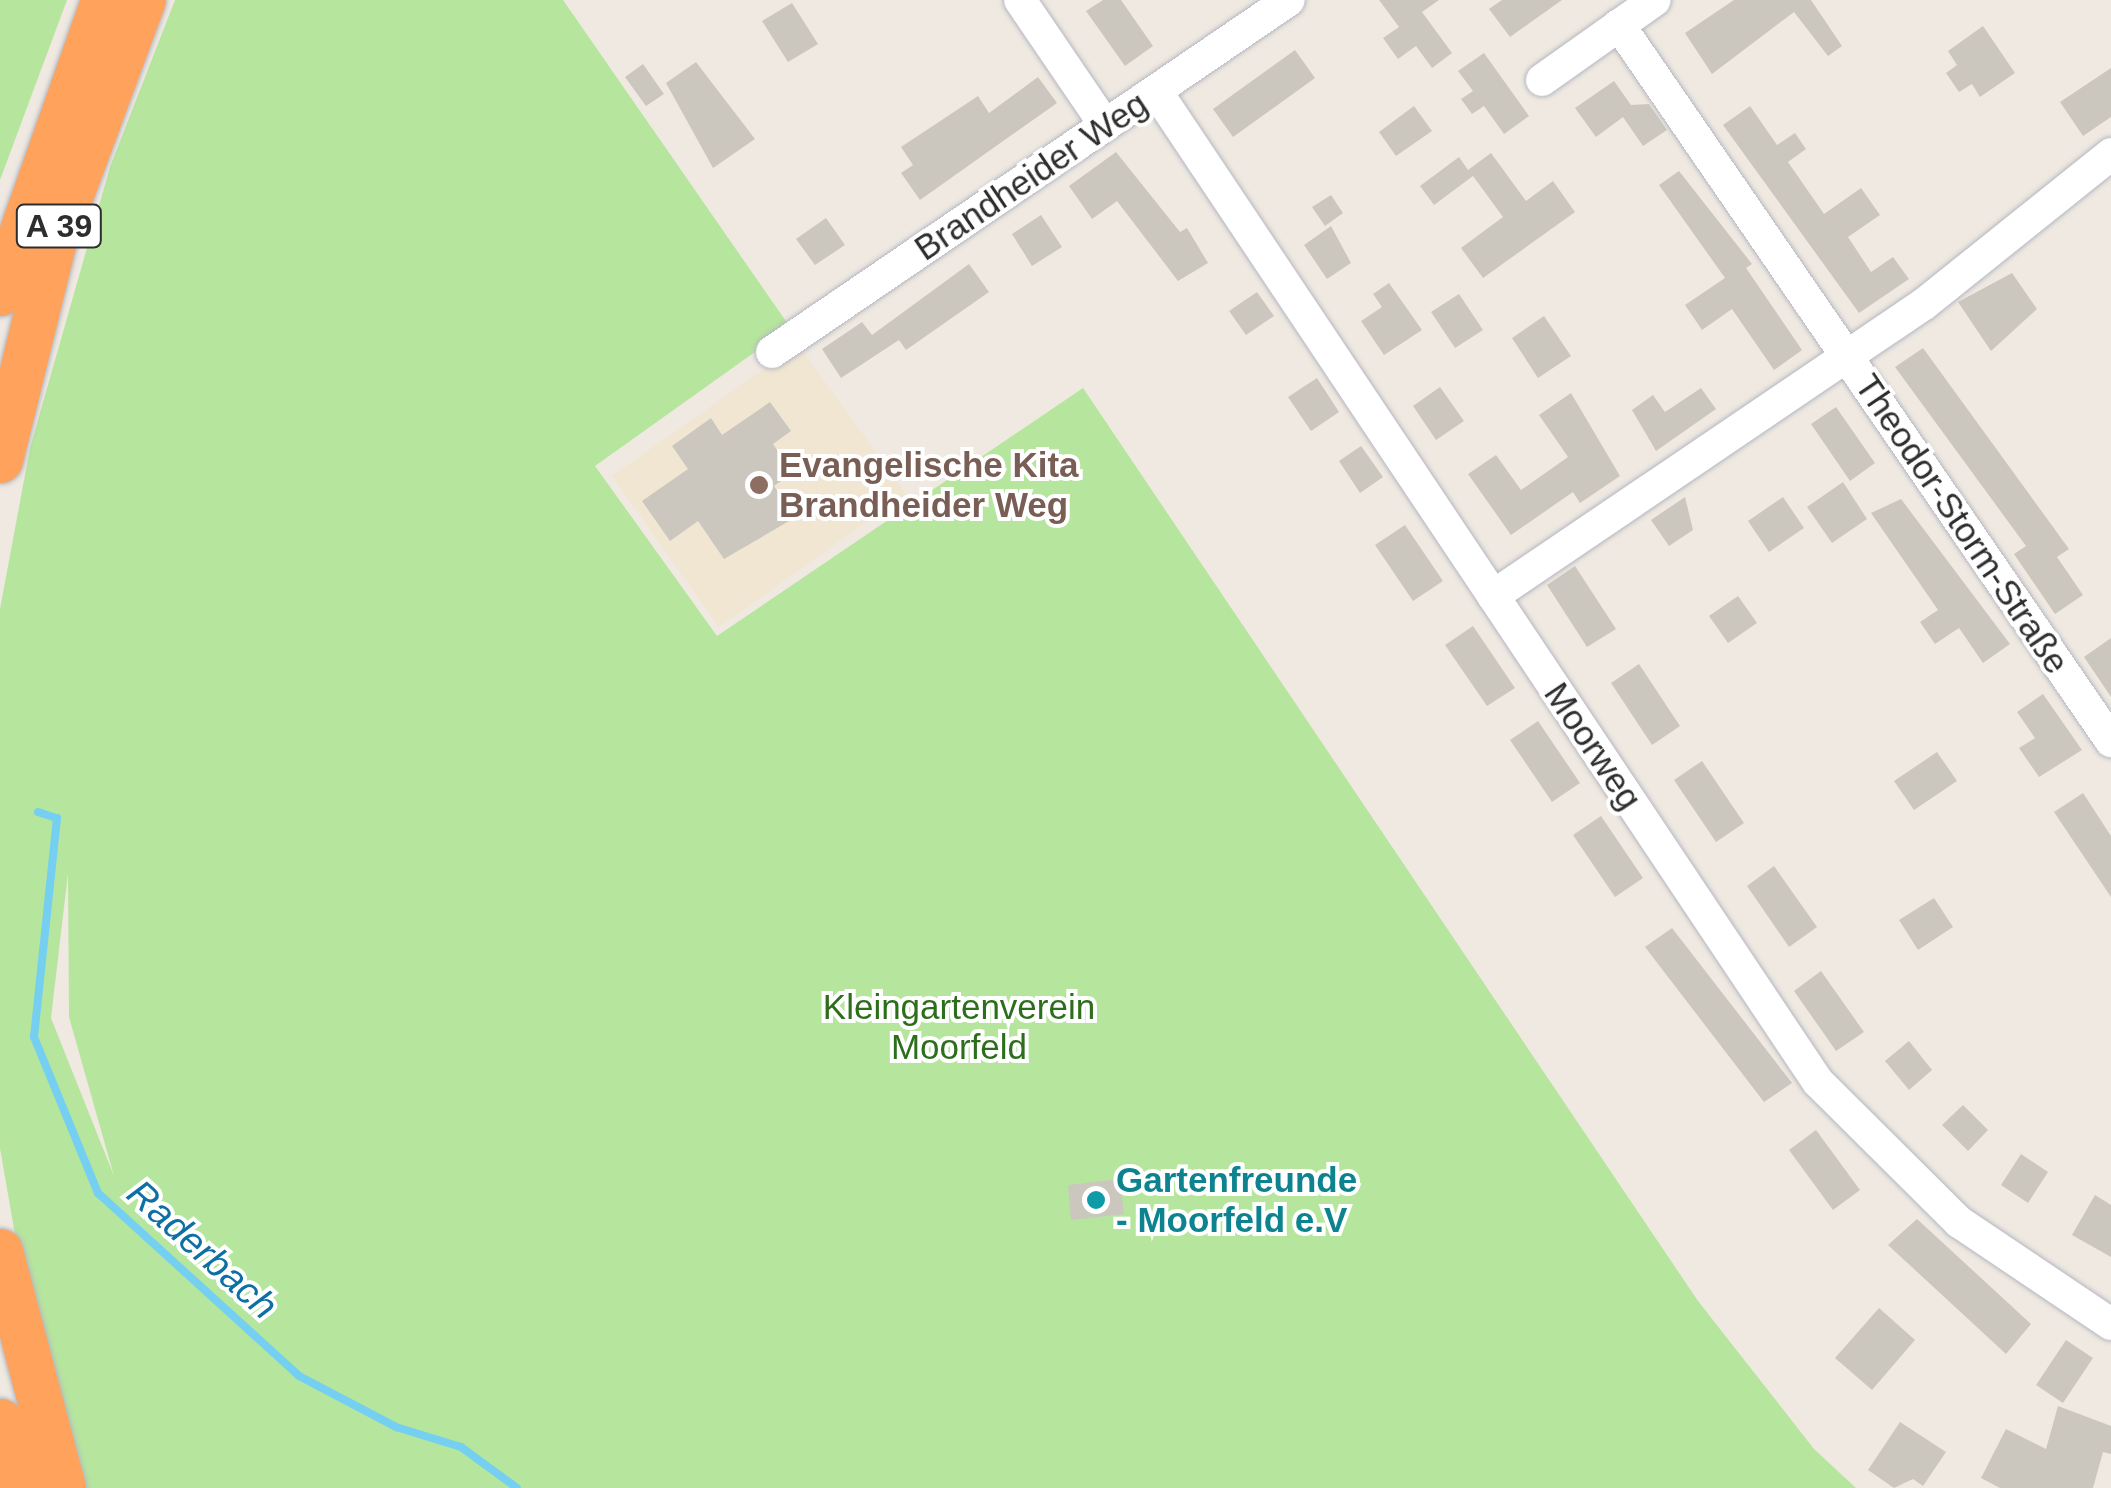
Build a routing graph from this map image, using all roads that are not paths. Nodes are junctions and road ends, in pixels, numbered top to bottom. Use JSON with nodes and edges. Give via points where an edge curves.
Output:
{"nodes":[{"id":1,"x":103,"y":0,"type":"edge"},
{"id":2,"x":144,"y":0,"type":"edge"},
{"id":3,"x":1020,"y":0,"type":"edge"},
{"id":4,"x":1289,"y":0,"type":"edge"},
{"id":5,"x":1655,"y":0,"type":"edge"},
{"id":6,"x":1619,"y":25,"type":"junction"},
{"id":7,"x":1542,"y":80,"type":"dead end"},
{"id":8,"x":1156,"y":91,"type":"junction"},
{"id":9,"x":1105,"y":126,"type":"junction"},
{"id":10,"x":2111,"y":154,"type":"edge"},
{"id":11,"x":0,"y":293,"type":"edge"},
{"id":12,"x":772,"y":352,"type":"dead end"},
{"id":13,"x":1847,"y":356,"type":"junction"},
{"id":14,"x":0,"y":460,"type":"edge"},
{"id":15,"x":1493,"y":596,"type":"junction"},
{"id":16,"x":2111,"y":741,"type":"edge"},
{"id":17,"x":0,"y":1251,"type":"edge"},
{"id":18,"x":2111,"y":1324,"type":"edge"},
{"id":19,"x":0,"y":1421,"type":"edge"},
{"id":20,"x":21,"y":1488,"type":"edge"},
{"id":21,"x":63,"y":1488,"type":"edge"}],
"edges":[{"from":1,"to":11,"type":"highway","number":"A 39"},
{"from":2,"to":14,"type":"highway","number":"A 39","via":[[54,240]]},
{"from":3,"to":9,"type":"street"},
{"from":4,"to":8,"type":"street","name":"Brandheider Weg"},
{"from":5,"to":6,"type":"street"},
{"from":6,"to":7,"type":"street"},
{"from":6,"to":13,"type":"street","name":"Theodor-Storm-Straße"},
{"from":8,"to":9,"type":"street","name":"Brandheider Weg"},
{"from":8,"to":15,"type":"street","name":"Moorweg"},
{"from":9,"to":12,"type":"street","name":"Brandheider Weg"},
{"from":10,"to":13,"type":"street"},
{"from":13,"to":15,"type":"street","name":"Theodor-Storm-Straße"},
{"from":13,"to":16,"type":"street","name":"Theodor-Storm-Straße"},
{"from":15,"to":18,"type":"street","name":"Moorweg","via":[[1852,1126],[1978,1238]]},
{"from":17,"to":21,"type":"highway"},
{"from":19,"to":20,"type":"highway"}]}
